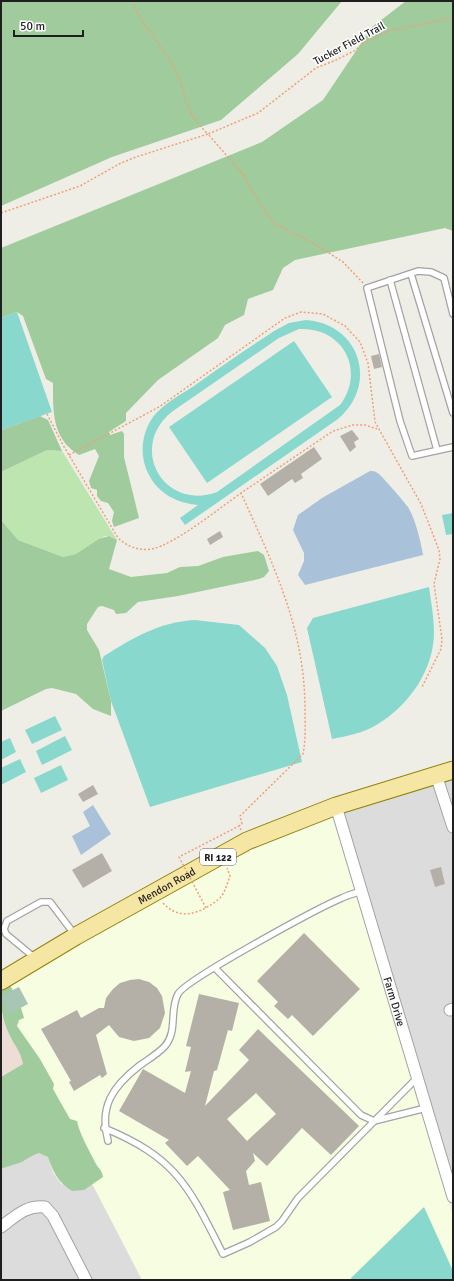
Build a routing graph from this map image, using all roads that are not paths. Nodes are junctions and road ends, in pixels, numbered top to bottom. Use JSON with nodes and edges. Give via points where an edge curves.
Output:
{"nodes":[{"id":1,"x":411,"y":274,"type":"junction"},
{"id":2,"x":390,"y":280,"type":"junction"},
{"id":3,"x":453,"y":314,"type":"edge"},
{"id":4,"x":453,"y":413,"type":"edge"},
{"id":5,"x":453,"y":447,"type":"edge"},
{"id":6,"x":437,"y":450,"type":"junction"},
{"id":7,"x":453,"y":770,"type":"edge"},
{"id":8,"x":436,"y":775,"type":"junction"},
{"id":9,"x":336,"y":806,"type":"junction"},
{"id":10,"x":453,"y":827,"type":"edge"},
{"id":11,"x":362,"y":891,"type":"junction"},
{"id":12,"x":76,"y":936,"type":"junction"},
{"id":13,"x":37,"y":959,"type":"junction"},
{"id":14,"x":215,"y":968,"type":"junction"},
{"id":15,"x":1,"y":981,"type":"edge"},
{"id":16,"x":417,"y":1078,"type":"junction"},
{"id":17,"x":426,"y":1108,"type":"junction"},
{"id":18,"x":374,"y":1121,"type":"junction"},
{"id":19,"x":104,"y":1128,"type":"junction"},
{"id":20,"x":108,"y":1141,"type":"dead end"},
{"id":21,"x":453,"y":1197,"type":"edge"},
{"id":22,"x":1,"y":1227,"type":"edge"},
{"id":23,"x":86,"y":1280,"type":"edge"}],
"edges":[{"from":1,"to":2,"type":"lane"},
{"from":1,"to":3,"type":"lane","via":[[418,271],[431,272],[444,278]]},
{"from":1,"to":4,"type":"lane"},
{"from":2,"to":6,"type":"lane"},
{"from":2,"to":6,"type":"lane","via":[[367,288],[400,421],[412,456]]},
{"from":5,"to":6,"type":"lane"},
{"from":7,"to":8,"type":"main road","name":"Mendon Road","number":"RI 122"},
{"from":8,"to":9,"type":"main road","name":"Mendon Road","number":"RI 122"},
{"from":8,"to":10,"type":"street"},
{"from":9,"to":11,"type":"street","name":"Farm Drive"},
{"from":9,"to":12,"type":"main road","name":"Mendon Road","number":"RI 122","via":[[247,841]]},
{"from":11,"to":14,"type":"lane","via":[[342,898]]},
{"from":11,"to":16,"type":"street","name":"Farm Drive"},
{"from":12,"to":13,"type":"main road","name":"Mendon Road","number":"RI 122"},
{"from":12,"to":13,"type":"lane","via":[[50,902],[41,902],[7,921],[4,929],[6,934]]},
{"from":13,"to":15,"type":"main road","name":"Mendon Road","number":"RI 122"},
{"from":14,"to":18,"type":"lane","via":[[352,1107]]},
{"from":14,"to":19,"type":"lane","via":[[178,994],[170,1039],[112,1095],[106,1107]]},
{"from":16,"to":17,"type":"street","name":"Farm Drive"},
{"from":16,"to":18,"type":"lane"},
{"from":17,"to":18,"type":"lane"},
{"from":17,"to":21,"type":"street","name":"Farm Drive"},
{"from":18,"to":19,"type":"lane","via":[[298,1198],[276,1227],[223,1254],[197,1204],[177,1174],[148,1150]]},
{"from":19,"to":20,"type":"lane"},
{"from":22,"to":23,"type":"street","via":[[26,1209],[35,1206],[45,1207],[53,1216]]}]}
